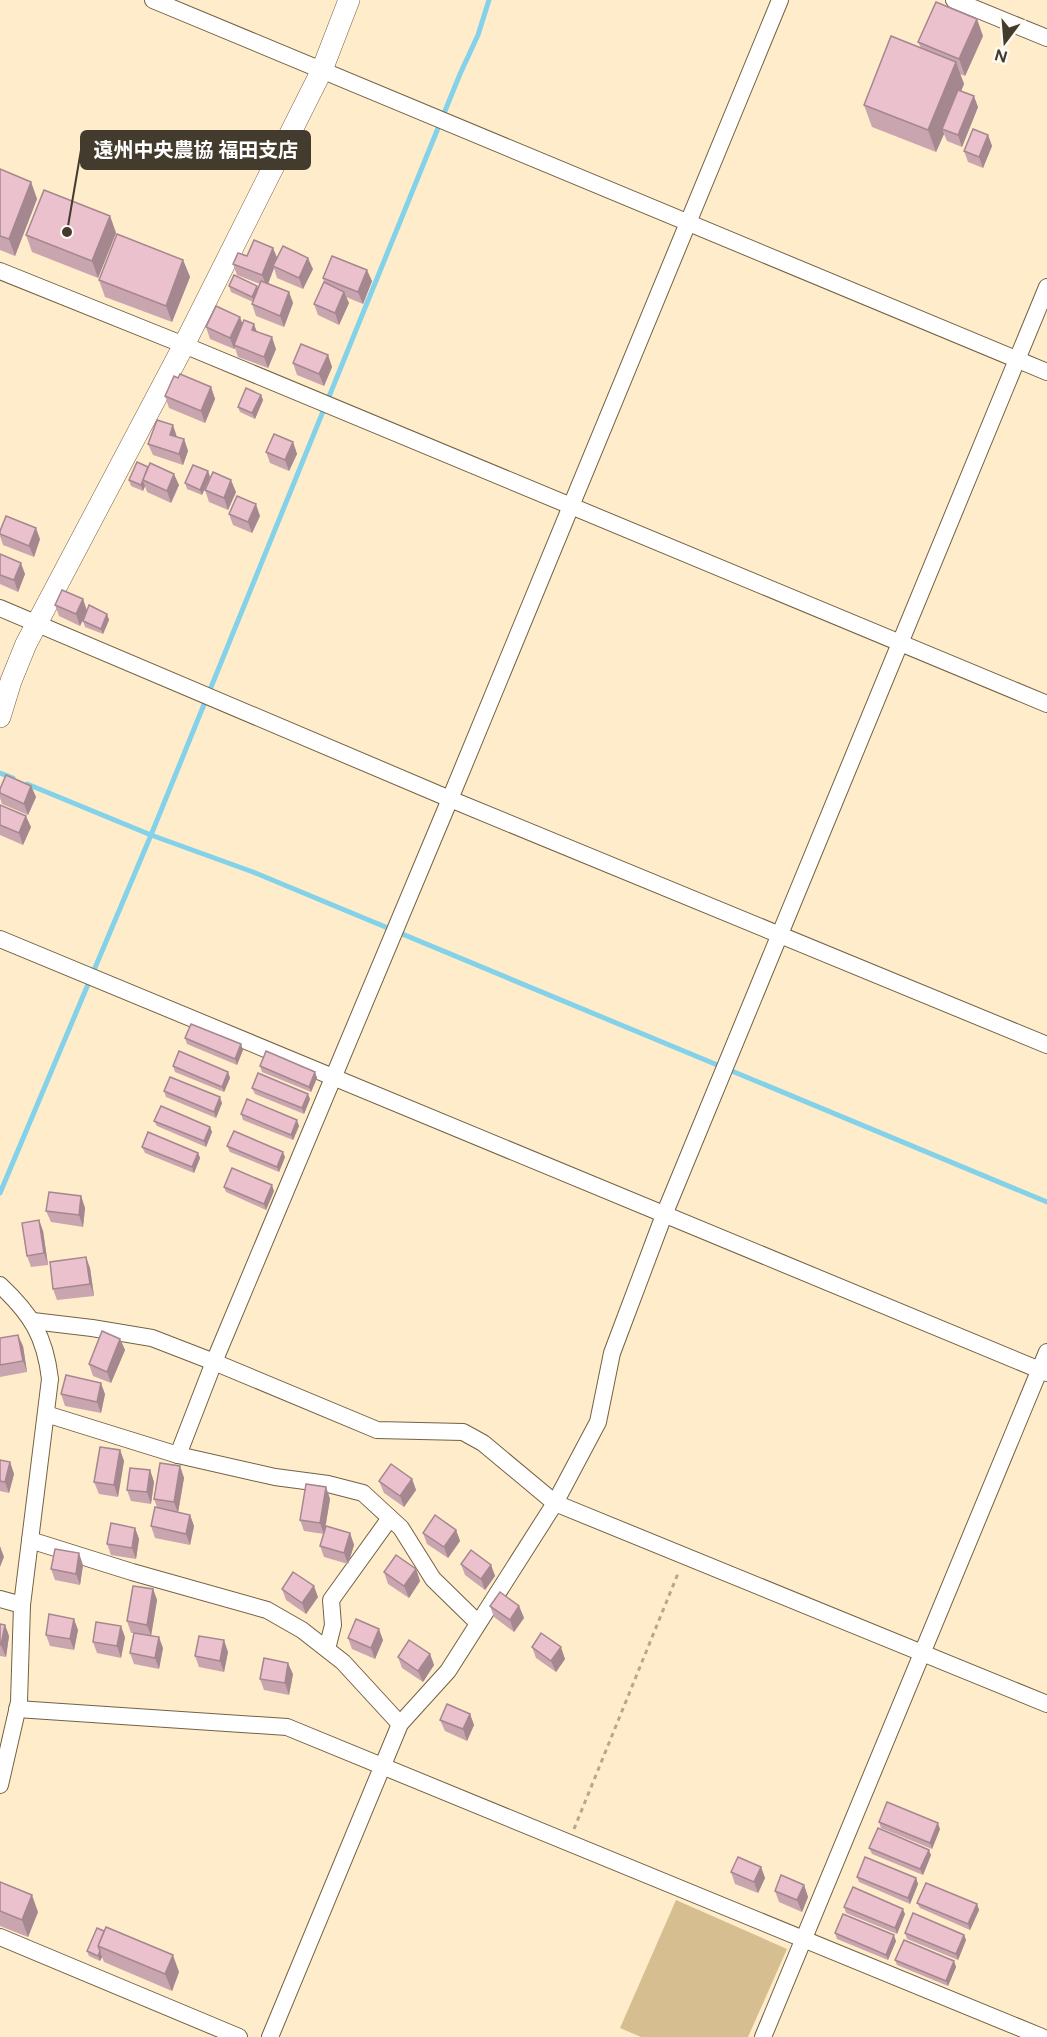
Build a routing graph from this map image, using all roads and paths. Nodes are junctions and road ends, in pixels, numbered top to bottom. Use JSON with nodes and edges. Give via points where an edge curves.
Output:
{"nodes":[{"id":1,"x":153,"y":0,"type":"edge"},
{"id":2,"x":349,"y":0,"type":"edge"},
{"id":3,"x":780,"y":0,"type":"edge"},
{"id":4,"x":954,"y":0,"type":"edge"},
{"id":5,"x":1047,"y":38,"type":"edge"},
{"id":6,"x":322,"y":70,"type":"junction"},
{"id":7,"x":687,"y":223,"type":"junction"},
{"id":8,"x":0,"y":271,"type":"edge"},
{"id":9,"x":1047,"y":287,"type":"edge"},
{"id":10,"x":184,"y":345,"type":"junction"},
{"id":11,"x":1017,"y":360,"type":"junction"},
{"id":12,"x":1047,"y":372,"type":"edge"},
{"id":13,"x":570,"y":506,"type":"junction"},
{"id":14,"x":0,"y":608,"type":"edge"},
{"id":15,"x":37,"y":623,"type":"junction"},
{"id":16,"x":899,"y":643,"type":"junction"},
{"id":17,"x":1047,"y":704,"type":"edge"},
{"id":18,"x":0,"y":717,"type":"edge"},
{"id":19,"x":450,"y":799,"type":"junction"},
{"id":20,"x":780,"y":937,"type":"junction"},
{"id":21,"x":0,"y":939,"type":"edge"},
{"id":22,"x":1047,"y":1045,"type":"edge"},
{"id":23,"x":333,"y":1077,"type":"junction"},
{"id":24,"x":664,"y":1215,"type":"junction"},
{"id":25,"x":0,"y":1285,"type":"edge"},
{"id":26,"x":33,"y":1321,"type":"junction"},
{"id":27,"x":1047,"y":1352,"type":"edge"},
{"id":28,"x":214,"y":1362,"type":"junction"},
{"id":29,"x":1043,"y":1371,"type":"edge"},
{"id":30,"x":46,"y":1414,"type":"junction"},
{"id":31,"x":178,"y":1455,"type":"junction"},
{"id":32,"x":555,"y":1503,"type":"junction"},
{"id":33,"x":390,"y":1518,"type":"junction"},
{"id":34,"x":30,"y":1540,"type":"junction"},
{"id":35,"x":685,"y":1556,"type":"junction"},
{"id":36,"x":0,"y":1599,"type":"edge"},
{"id":37,"x":22,"y":1605,"type":"junction"},
{"id":38,"x":477,"y":1622,"type":"junction"},
{"id":39,"x":327,"y":1649,"type":"junction"},
{"id":40,"x":922,"y":1653,"type":"junction"},
{"id":41,"x":1047,"y":1704,"type":"edge"},
{"id":42,"x":17,"y":1709,"type":"junction"},
{"id":43,"x":400,"y":1724,"type":"junction"},
{"id":44,"x":383,"y":1765,"type":"junction"},
{"id":45,"x":0,"y":1785,"type":"edge"},
{"id":46,"x":569,"y":1842,"type":"junction"},
{"id":47,"x":0,"y":1937,"type":"edge"},
{"id":48,"x":804,"y":1938,"type":"junction"},
{"id":49,"x":238,"y":2037,"type":"edge"},
{"id":50,"x":270,"y":2037,"type":"edge"},
{"id":51,"x":763,"y":2037,"type":"edge"},
{"id":52,"x":1042,"y":2037,"type":"edge"}],
"edges":[{"from":1,"to":6,"type":"street"},
{"from":2,"to":6,"type":"street"},
{"from":3,"to":7,"type":"street"},
{"from":4,"to":5,"type":"street"},
{"from":6,"to":7,"type":"street"},
{"from":6,"to":10,"type":"street"},
{"from":7,"to":11,"type":"street"},
{"from":7,"to":13,"type":"street"},
{"from":8,"to":10,"type":"street"},
{"from":9,"to":11,"type":"street"},
{"from":10,"to":13,"type":"street"},
{"from":10,"to":15,"type":"street"},
{"from":11,"to":12,"type":"street"},
{"from":11,"to":16,"type":"street"},
{"from":13,"to":16,"type":"street"},
{"from":13,"to":19,"type":"street"},
{"from":14,"to":15,"type":"street"},
{"from":15,"to":18,"type":"street"},
{"from":15,"to":19,"type":"street"},
{"from":16,"to":17,"type":"street"},
{"from":16,"to":20,"type":"street"},
{"from":19,"to":20,"type":"street"},
{"from":19,"to":23,"type":"street"},
{"from":20,"to":22,"type":"street"},
{"from":20,"to":24,"type":"street"},
{"from":21,"to":23,"type":"street"},
{"from":23,"to":24,"type":"street"},
{"from":23,"to":28,"type":"street"},
{"from":24,"to":29,"type":"street"},
{"from":24,"to":32,"type":"street","via":[[612,1353],[598,1422]]},
{"from":25,"to":26,"type":"street"},
{"from":26,"to":28,"type":"street","via":[[152,1338]]},
{"from":26,"to":30,"type":"street","via":[[47,1353],[50,1379]]},
{"from":27,"to":29,"type":"street"},
{"from":28,"to":31,"type":"street"},
{"from":28,"to":32,"type":"street","via":[[377,1430],[463,1432],[483,1443]]},
{"from":29,"to":40,"type":"street"},
{"from":30,"to":31,"type":"street"},
{"from":30,"to":34,"type":"street"},
{"from":31,"to":33,"type":"street","via":[[363,1493]]},
{"from":32,"to":35,"type":"street"},
{"from":32,"to":38,"type":"street"},
{"from":33,"to":38,"type":"street","via":[[433,1579]]},
{"from":33,"to":39,"type":"street","via":[[331,1600],[333,1625]]},
{"from":34,"to":37,"type":"street"},
{"from":34,"to":39,"type":"street","via":[[267,1610]]},
{"from":35,"to":40,"type":"street"},
{"from":35,"to":46,"type":"path"},
{"from":36,"to":37,"type":"street"},
{"from":37,"to":42,"type":"street"},
{"from":38,"to":43,"type":"street","via":[[448,1671]]},
{"from":39,"to":43,"type":"street"},
{"from":40,"to":41,"type":"street"},
{"from":40,"to":48,"type":"street"},
{"from":42,"to":44,"type":"street","via":[[287,1727]]},
{"from":42,"to":45,"type":"street"},
{"from":43,"to":44,"type":"street"},
{"from":44,"to":46,"type":"street"},
{"from":44,"to":50,"type":"street"},
{"from":46,"to":48,"type":"street"},
{"from":47,"to":49,"type":"street"},
{"from":48,"to":51,"type":"street"},
{"from":48,"to":52,"type":"street"}]}
